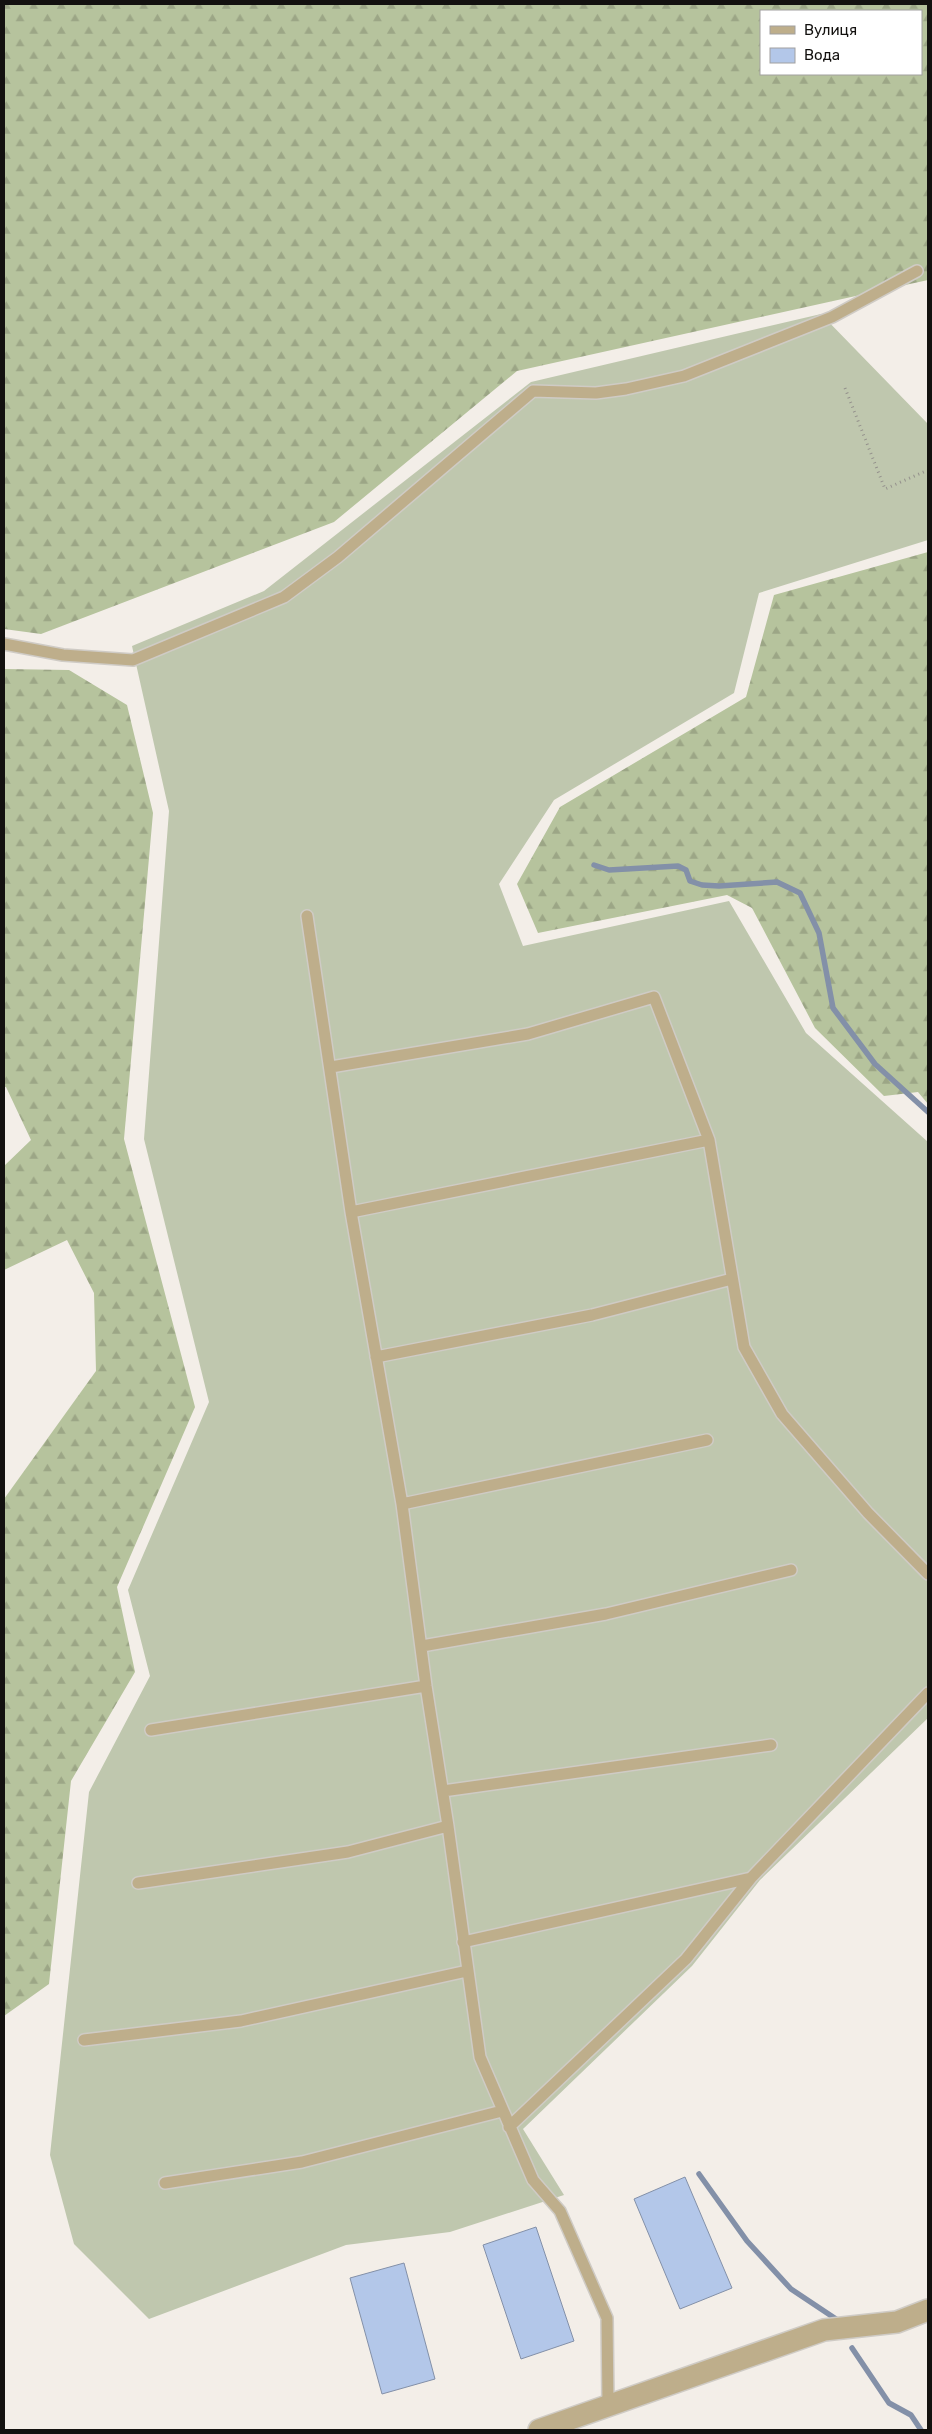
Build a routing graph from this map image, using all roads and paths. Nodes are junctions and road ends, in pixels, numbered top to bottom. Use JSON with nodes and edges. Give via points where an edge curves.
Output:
{"nodes":[{"id":1,"x":917,"y":271,"type":"dead end"},
{"id":2,"x":845,"y":388,"type":"dead end"},
{"id":3,"x":928,"y":470,"type":"edge"},
{"id":4,"x":4,"y":644,"type":"edge"},
{"id":5,"x":307,"y":916,"type":"dead end"},
{"id":6,"x":331,"y":1067,"type":"junction"},
{"id":7,"x":709,"y":1140,"type":"junction"},
{"id":8,"x":351,"y":1212,"type":"junction"},
{"id":9,"x":732,"y":1279,"type":"junction"},
{"id":10,"x":376,"y":1357,"type":"junction"},
{"id":11,"x":707,"y":1440,"type":"dead end"},
{"id":12,"x":402,"y":1504,"type":"junction"},
{"id":13,"x":791,"y":1570,"type":"dead end"},
{"id":14,"x":928,"y":1574,"type":"edge"},
{"id":15,"x":422,"y":1646,"type":"junction"},
{"id":16,"x":426,"y":1686,"type":"junction"},
{"id":17,"x":928,"y":1693,"type":"edge"},
{"id":18,"x":151,"y":1730,"type":"dead end"},
{"id":19,"x":771,"y":1745,"type":"dead end"},
{"id":20,"x":442,"y":1791,"type":"junction"},
{"id":21,"x":448,"y":1826,"type":"junction"},
{"id":22,"x":751,"y":1878,"type":"junction"},
{"id":23,"x":138,"y":1883,"type":"dead end"},
{"id":24,"x":463,"y":1942,"type":"junction"},
{"id":25,"x":467,"y":1971,"type":"junction"},
{"id":26,"x":84,"y":2040,"type":"dead end"},
{"id":27,"x":502,"y":2111,"type":"junction"},
{"id":28,"x":509,"y":2127,"type":"junction"},
{"id":29,"x":165,"y":2183,"type":"dead end"},
{"id":30,"x":928,"y":2310,"type":"edge"},
{"id":31,"x":608,"y":2404,"type":"junction"},
{"id":32,"x":539,"y":2430,"type":"edge"}],
"edges":[{"from":1,"to":4,"type":"lane","via":[[832,317],[684,376],[604,392],[533,391],[338,557],[284,597],[238,618],[133,660],[63,654]]},
{"from":2,"to":3,"type":"path","via":[[885,489]]},
{"from":5,"to":6,"type":"lane"},
{"from":6,"to":7,"type":"lane","via":[[528,1034],[654,997]]},
{"from":6,"to":8,"type":"lane"},
{"from":7,"to":8,"type":"lane"},
{"from":7,"to":9,"type":"lane"},
{"from":8,"to":10,"type":"lane"},
{"from":9,"to":10,"type":"lane","via":[[592,1314]]},
{"from":9,"to":14,"type":"lane","via":[[744,1348],[782,1414],[868,1513]]},
{"from":10,"to":12,"type":"lane"},
{"from":11,"to":12,"type":"lane"},
{"from":12,"to":15,"type":"lane"},
{"from":13,"to":15,"type":"lane","via":[[606,1614]]},
{"from":15,"to":16,"type":"lane"},
{"from":16,"to":18,"type":"lane"},
{"from":16,"to":20,"type":"lane"},
{"from":17,"to":22,"type":"lane"},
{"from":19,"to":20,"type":"lane"},
{"from":20,"to":21,"type":"lane"},
{"from":21,"to":23,"type":"lane","via":[[348,1852]]},
{"from":21,"to":24,"type":"lane"},
{"from":22,"to":24,"type":"lane"},
{"from":22,"to":28,"type":"lane","via":[[686,1959]]},
{"from":24,"to":25,"type":"lane"},
{"from":25,"to":26,"type":"lane","via":[[241,2021]]},
{"from":25,"to":27,"type":"lane","via":[[480,2057]]},
{"from":27,"to":28,"type":"lane"},
{"from":27,"to":29,"type":"lane","via":[[302,2162]]},
{"from":28,"to":31,"type":"lane","via":[[533,2180],[560,2211],[606,2318]]},
{"from":30,"to":31,"type":"street","via":[[897,2322],[824,2330]]},
{"from":31,"to":32,"type":"street","via":[[584,2416]]}]}
